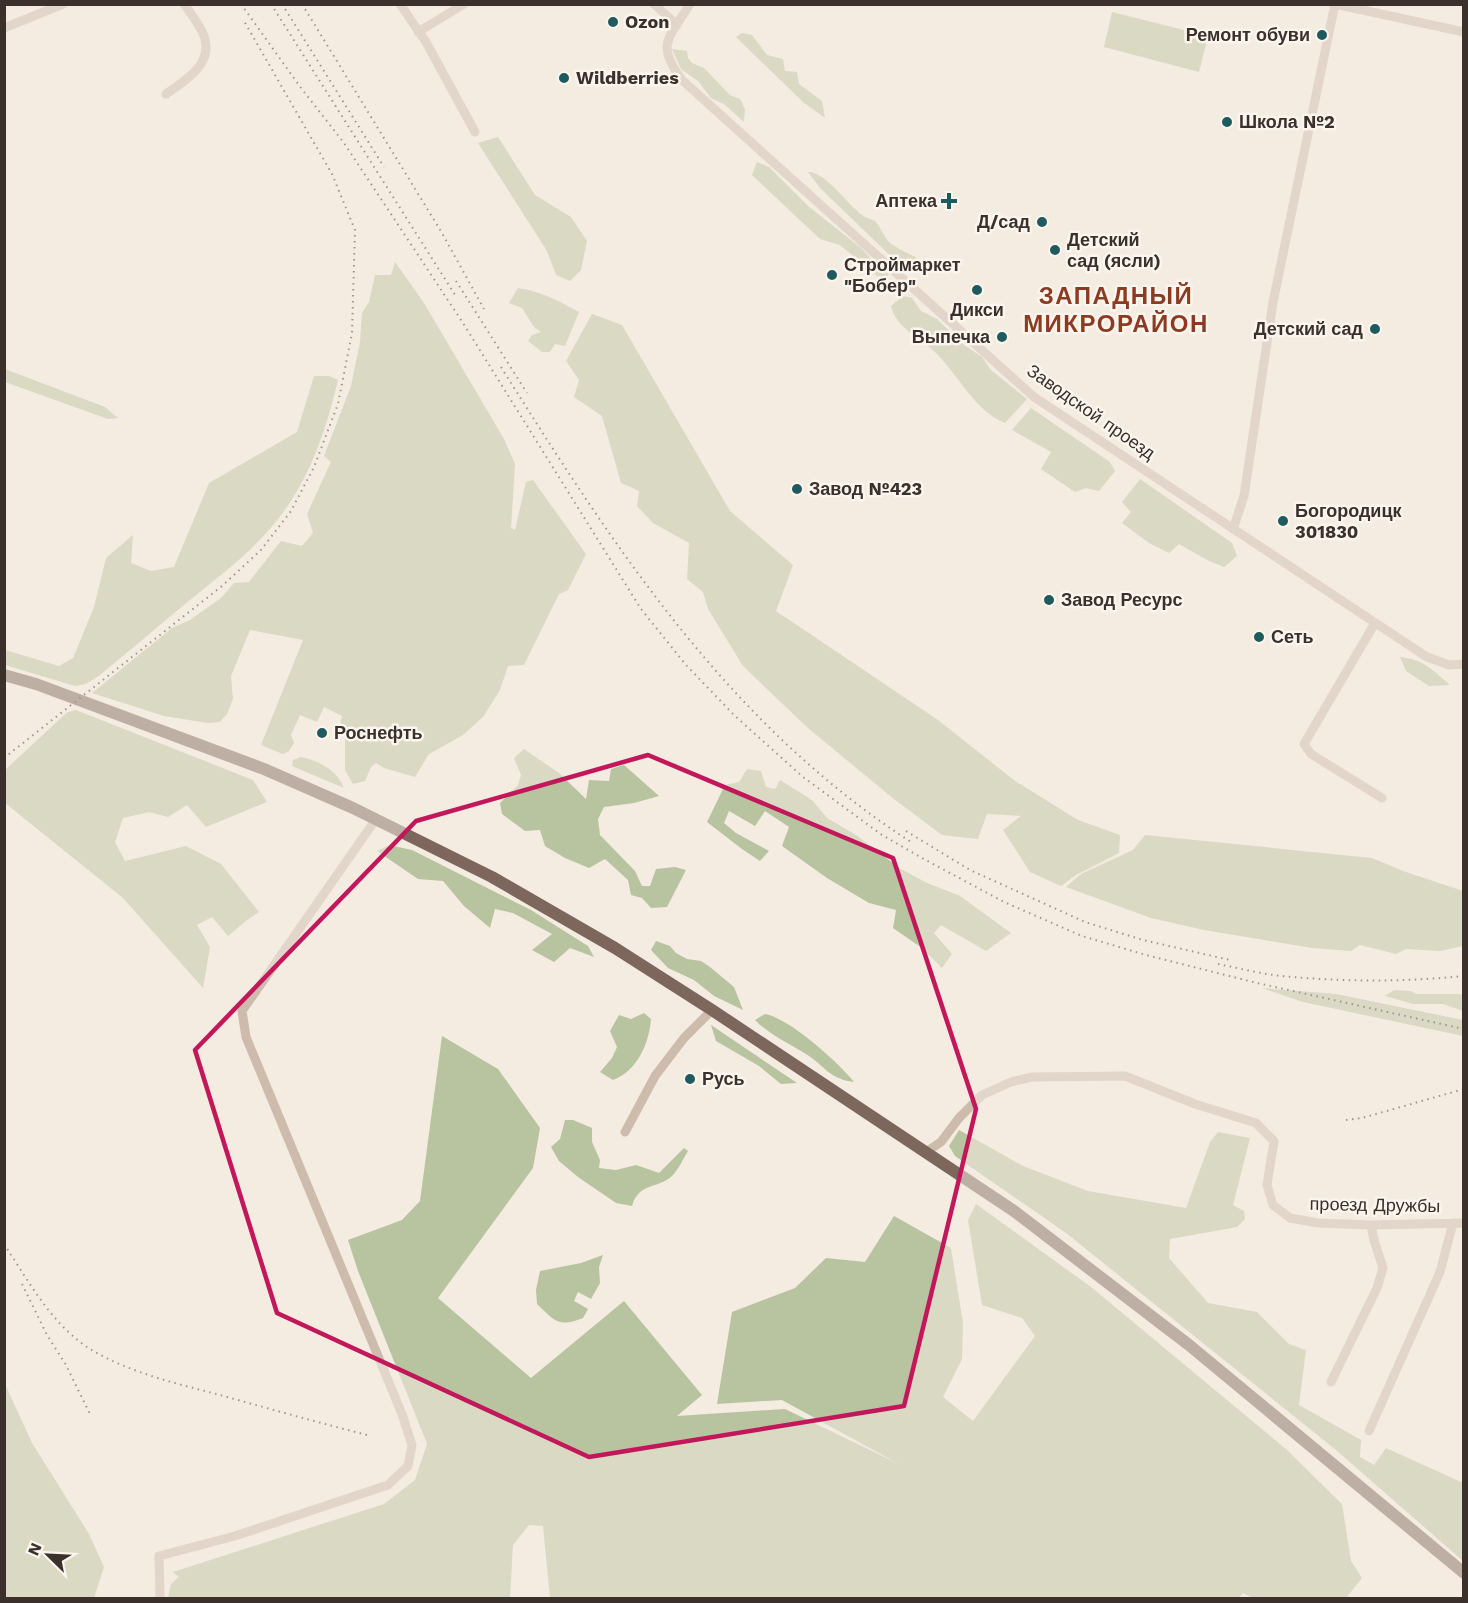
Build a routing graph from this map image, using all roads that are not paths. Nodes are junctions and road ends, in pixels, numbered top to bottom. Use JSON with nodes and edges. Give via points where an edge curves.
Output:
{"nodes":[{"id":1,"x":63,"y":4,"type":"edge"},
{"id":2,"x":184,"y":4,"type":"edge"},
{"id":3,"x":400,"y":4,"type":"edge"},
{"id":4,"x":464,"y":4,"type":"edge"},
{"id":5,"x":654,"y":4,"type":"edge"},
{"id":6,"x":690,"y":4,"type":"edge"},
{"id":7,"x":1335,"y":4,"type":"edge"},
{"id":8,"x":49,"y":7,"type":"edge"},
{"id":9,"x":677,"y":25,"type":"junction"},
{"id":10,"x":4,"y":28,"type":"edge"},
{"id":11,"x":418,"y":32,"type":"junction"},
{"id":12,"x":1464,"y":32,"type":"edge"},
{"id":13,"x":166,"y":94,"type":"dead end"},
{"id":14,"x":475,"y":132,"type":"dead end"},
{"id":15,"x":1233,"y":529,"type":"junction"},
{"id":16,"x":1375,"y":623,"type":"junction"},
{"id":17,"x":1464,"y":664,"type":"edge"},
{"id":18,"x":4,"y":675,"type":"edge"},
{"id":19,"x":1382,"y":798,"type":"dead end"},
{"id":20,"x":376,"y":819,"type":"junction"},
{"id":21,"x":712,"y":1010,"type":"junction"},
{"id":22,"x":625,"y":1132,"type":"dead end"},
{"id":23,"x":926,"y":1152,"type":"junction"},
{"id":24,"x":1453,"y":1223,"type":"junction"},
{"id":25,"x":1464,"y":1223,"type":"edge"},
{"id":26,"x":1371,"y":1225,"type":"junction"},
{"id":27,"x":1331,"y":1382,"type":"dead end"},
{"id":28,"x":1369,"y":1431,"type":"dead end"},
{"id":29,"x":1464,"y":1573,"type":"edge"},
{"id":30,"x":160,"y":1599,"type":"edge"}],
"edges":[{"from":1,"to":8,"type":"street"},
{"from":2,"to":13,"type":"street","via":[[206,45],[202,62],[191,78]]},
{"from":3,"to":11,"type":"street"},
{"from":4,"to":11,"type":"street"},
{"from":5,"to":9,"type":"street"},
{"from":6,"to":9,"type":"street"},
{"from":7,"to":12,"type":"street"},
{"from":7,"to":15,"type":"street","via":[[1273,302],[1244,496]]},
{"from":8,"to":10,"type":"street"},
{"from":9,"to":15,"type":"street","name":"Заводской проезд","via":[[667,41],[666,52],[682,80],[1034,397]]},
{"from":11,"to":14,"type":"street"},
{"from":15,"to":16,"type":"street","name":"Заводской проезд"},
{"from":16,"to":17,"type":"street","name":"Заводской проезд","via":[[1427,657],[1449,665]]},
{"from":16,"to":19,"type":"street","via":[[1304,744],[1311,754]]},
{"from":18,"to":20,"type":"main road","via":[[264,769]]},
{"from":20,"to":21,"type":"main road","via":[[492,877]]},
{"from":20,"to":30,"type":"street","via":[[242,1011],[246,1037],[402,1414],[412,1445],[408,1466],[388,1485],[235,1536],[159,1556]]},
{"from":21,"to":22,"type":"street","via":[[655,1076]]},
{"from":21,"to":23,"type":"main road"},
{"from":23,"to":26,"type":"street","name":"проезд Дружбы","via":[[941,1142],[981,1095],[1011,1082],[1032,1077],[1125,1076],[1256,1123],[1274,1141],[1267,1185],[1273,1205],[1290,1218]]},
{"from":23,"to":29,"type":"main road","via":[[1014,1210],[1189,1345]]},
{"from":24,"to":25,"type":"street","name":"проезд Дружбы"},
{"from":24,"to":26,"type":"street","name":"проезд Дружбы"},
{"from":24,"to":28,"type":"street","name":"проезд Дружбы","via":[[1440,1272]]},
{"from":26,"to":27,"type":"street","via":[[1383,1268]]}]}
